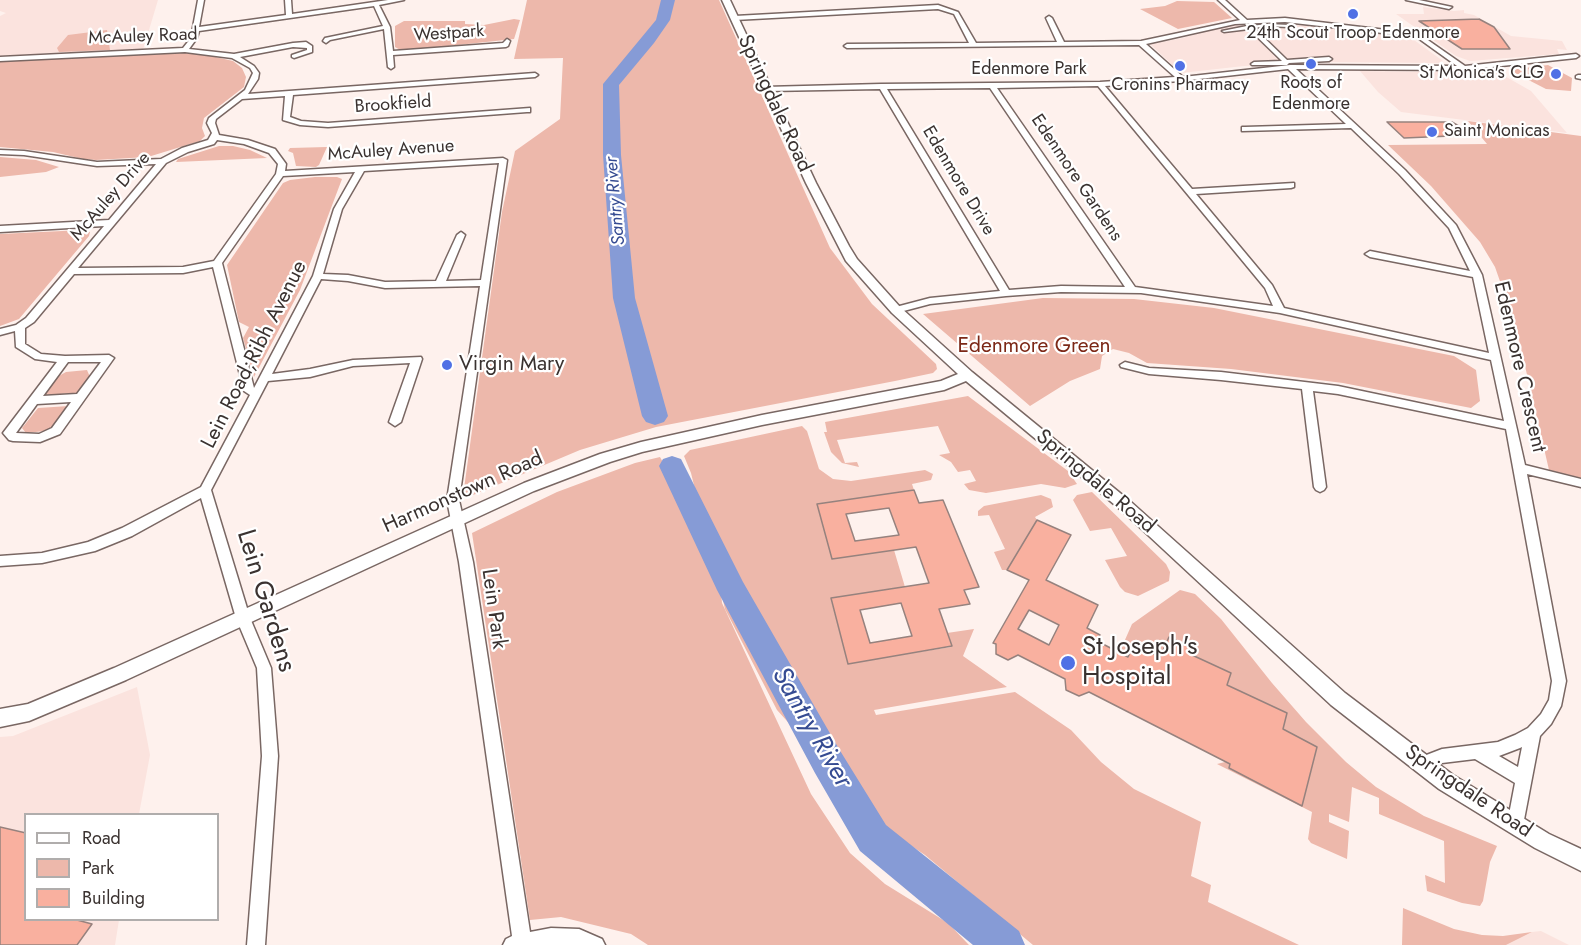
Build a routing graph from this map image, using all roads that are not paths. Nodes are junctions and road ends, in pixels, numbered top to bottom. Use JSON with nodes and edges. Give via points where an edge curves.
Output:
{"nodes":[{"id":1,"x":201,"y":0,"type":"edge"},
{"id":2,"x":288,"y":0,"type":"edge"},
{"id":3,"x":401,"y":0,"type":"edge"},
{"id":4,"x":726,"y":0,"type":"edge"},
{"id":5,"x":1221,"y":0,"type":"edge"},
{"id":6,"x":1409,"y":0,"type":"edge"},
{"id":7,"x":333,"y":2,"type":"dead end"},
{"id":8,"x":376,"y":4,"type":"junction"},
{"id":9,"x":1449,"y":7,"type":"dead end"},
{"id":10,"x":336,"y":9,"type":"junction"},
{"id":11,"x":289,"y":16,"type":"junction"},
{"id":12,"x":735,"y":18,"type":"junction"},
{"id":13,"x":1049,"y":18,"type":"dead end"},
{"id":14,"x":1244,"y":21,"type":"junction"},
{"id":15,"x":1288,"y":26,"type":"dead end"},
{"id":16,"x":387,"y":27,"type":"junction"},
{"id":17,"x":1250,"y":27,"type":"junction"},
{"id":18,"x":197,"y":29,"type":"junction"},
{"id":19,"x":1224,"y":31,"type":"dead end"},
{"id":20,"x":507,"y":41,"type":"dead end"},
{"id":21,"x":326,"y":42,"type":"dead end"},
{"id":22,"x":1062,"y":43,"type":"junction"},
{"id":23,"x":1141,"y":43,"type":"junction"},
{"id":24,"x":973,"y":44,"type":"junction"},
{"id":25,"x":847,"y":46,"type":"dead end"},
{"id":26,"x":185,"y":50,"type":"junction"},
{"id":27,"x":391,"y":53,"type":"junction"},
{"id":28,"x":234,"y":56,"type":"junction"},
{"id":29,"x":294,"y":56,"type":"dead end"},
{"id":30,"x":1579,"y":57,"type":"edge"},
{"id":31,"x":0,"y":59,"type":"edge"},
{"id":32,"x":1329,"y":59,"type":"dead end"},
{"id":33,"x":1254,"y":64,"type":"dead end"},
{"id":34,"x":1287,"y":64,"type":"junction"},
{"id":35,"x":391,"y":67,"type":"dead end"},
{"id":36,"x":1464,"y":68,"type":"junction"},
{"id":37,"x":535,"y":75,"type":"dead end"},
{"id":38,"x":1181,"y":79,"type":"junction"},
{"id":39,"x":1100,"y":84,"type":"junction"},
{"id":40,"x":881,"y":86,"type":"junction"},
{"id":41,"x":992,"y":86,"type":"junction"},
{"id":42,"x":768,"y":89,"type":"junction"},
{"id":43,"x":289,"y":95,"type":"junction"},
{"id":44,"x":241,"y":97,"type":"junction"},
{"id":45,"x":527,"y":110,"type":"dead end"},
{"id":46,"x":1352,"y":126,"type":"junction"},
{"id":47,"x":1245,"y":129,"type":"dead end"},
{"id":48,"x":215,"y":137,"type":"junction"},
{"id":49,"x":0,"y":152,"type":"edge"},
{"id":50,"x":503,"y":160,"type":"joint"},
{"id":51,"x":163,"y":161,"type":"junction"},
{"id":52,"x":361,"y":169,"type":"junction"},
{"id":53,"x":280,"y":174,"type":"junction"},
{"id":54,"x":1291,"y":185,"type":"dead end"},
{"id":55,"x":1190,"y":192,"type":"junction"},
{"id":56,"x":110,"y":223,"type":"junction"},
{"id":57,"x":0,"y":229,"type":"edge"},
{"id":58,"x":461,"y":235,"type":"dead end"},
{"id":59,"x":1370,"y":254,"type":"dead end"},
{"id":60,"x":217,"y":263,"type":"junction"},
{"id":61,"x":70,"y":271,"type":"junction"},
{"id":62,"x":1477,"y":275,"type":"junction"},
{"id":63,"x":318,"y":276,"type":"junction"},
{"id":64,"x":486,"y":283,"type":"junction"},
{"id":65,"x":440,"y":284,"type":"junction"},
{"id":66,"x":1132,"y":290,"type":"junction"},
{"id":67,"x":1006,"y":293,"type":"junction"},
{"id":68,"x":896,"y":310,"type":"junction"},
{"id":69,"x":1280,"y":310,"type":"junction"},
{"id":70,"x":20,"y":327,"type":"junction"},
{"id":71,"x":0,"y":332,"type":"edge"},
{"id":72,"x":1496,"y":358,"type":"junction"},
{"id":73,"x":65,"y":359,"type":"junction"},
{"id":74,"x":1125,"y":365,"type":"dead end"},
{"id":75,"x":967,"y":375,"type":"junction"},
{"id":76,"x":264,"y":378,"type":"junction"},
{"id":77,"x":1307,"y":387,"type":"junction"},
{"id":78,"x":257,"y":393,"type":"junction"},
{"id":79,"x":80,"y":398,"type":"junction"},
{"id":80,"x":34,"y":400,"type":"junction"},
{"id":81,"x":395,"y":422,"type":"dead end"},
{"id":82,"x":1510,"y":426,"type":"junction"},
{"id":83,"x":1520,"y":468,"type":"junction"},
{"id":84,"x":1581,"y":483,"type":"edge"},
{"id":85,"x":1320,"y":487,"type":"dead end"},
{"id":86,"x":205,"y":490,"type":"junction"},
{"id":87,"x":456,"y":519,"type":"junction"},
{"id":88,"x":0,"y":561,"type":"edge"},
{"id":89,"x":243,"y":618,"type":"junction"},
{"id":90,"x":0,"y":718,"type":"edge"},
{"id":91,"x":1533,"y":733,"type":"junction"},
{"id":92,"x":1479,"y":753,"type":"junction"},
{"id":93,"x":1422,"y":764,"type":"junction"},
{"id":94,"x":1525,"y":780,"type":"junction"},
{"id":95,"x":1515,"y":825,"type":"junction"},
{"id":96,"x":1581,"y":860,"type":"edge"},
{"id":97,"x":517,"y":943,"type":"edge"},
{"id":98,"x":256,"y":945,"type":"edge"},
{"id":99,"x":596,"y":945,"type":"edge"}],
"edges":[{"from":1,"to":18,"type":"street"},
{"from":2,"to":11,"type":"street"},
{"from":3,"to":8,"type":"street"},
{"from":4,"to":12,"type":"street","name":"Springdale Road"},
{"from":5,"to":14,"type":"street"},
{"from":6,"to":9,"type":"street"},
{"from":7,"to":10,"type":"street"},
{"from":8,"to":10,"type":"street"},
{"from":8,"to":16,"type":"street","name":"Westpark"},
{"from":10,"to":11,"type":"street"},
{"from":11,"to":18,"type":"street"},
{"from":12,"to":24,"type":"street","via":[[832,10],[947,8],[959,16]]},
{"from":12,"to":42,"type":"street","name":"Springdale Road"},
{"from":13,"to":22,"type":"street"},
{"from":14,"to":17,"type":"street"},
{"from":14,"to":23,"type":"street"},
{"from":14,"to":36,"type":"street","via":[[1319,22],[1410,34]]},
{"from":15,"to":17,"type":"street"},
{"from":16,"to":21,"type":"street","name":"Westpark"},
{"from":16,"to":27,"type":"street","name":"Westpark"},
{"from":17,"to":19,"type":"street"},
{"from":17,"to":34,"type":"street"},
{"from":18,"to":26,"type":"street"},
{"from":20,"to":27,"type":"street","name":"Westpark","via":[[506,45]]},
{"from":22,"to":23,"type":"street"},
{"from":22,"to":24,"type":"street"},
{"from":23,"to":38,"type":"street"},
{"from":24,"to":25,"type":"street"},
{"from":26,"to":28,"type":"street","name":"McAuley Road"},
{"from":26,"to":31,"type":"street","name":"McAuley Road"},
{"from":27,"to":35,"type":"street","name":"Westpark"},
{"from":28,"to":29,"type":"street","name":"McAuley Road","via":[[293,45],[310,47],[310,51]]},
{"from":28,"to":44,"type":"street","via":[[256,73],[254,84]]},
{"from":30,"to":36,"type":"street","name":"Edenmore Park"},
{"from":32,"to":34,"type":"street"},
{"from":33,"to":34,"type":"street"},
{"from":34,"to":36,"type":"street","name":"Edenmore Park"},
{"from":34,"to":38,"type":"street","name":"Edenmore Park"},
{"from":34,"to":46,"type":"street","name":"Edenmore Crescent"},
{"from":37,"to":43,"type":"street","name":"Brookfield"},
{"from":38,"to":39,"type":"street","name":"Edenmore Park"},
{"from":39,"to":41,"type":"street","name":"Edenmore Park"},
{"from":39,"to":55,"type":"street"},
{"from":40,"to":41,"type":"street","name":"Edenmore Park"},
{"from":40,"to":42,"type":"street","name":"Edenmore Park"},
{"from":40,"to":67,"type":"street","name":"Edenmore Drive"},
{"from":41,"to":66,"type":"street","name":"Edenmore Gardens"},
{"from":42,"to":68,"type":"street","name":"Springdale Road","via":[[843,246]]},
{"from":43,"to":44,"type":"street","name":"Brookfield"},
{"from":43,"to":45,"type":"street","name":"Brookfield","via":[[286,118],[328,125]]},
{"from":44,"to":48,"type":"street","via":[[213,118]]},
{"from":46,"to":47,"type":"street"},
{"from":46,"to":62,"type":"street","name":"Edenmore Crescent","via":[[1440,211],[1453,227]]},
{"from":48,"to":51,"type":"street","name":"McAuley Drive"},
{"from":48,"to":53,"type":"street","via":[[272,151],[282,164]]},
{"from":49,"to":51,"type":"street","via":[[97,164]]},
{"from":50,"to":52,"type":"street","name":"McAuley Avenue"},
{"from":50,"to":64,"type":"street","name":"Lein Park"},
{"from":51,"to":56,"type":"street","name":"McAuley Drive"},
{"from":52,"to":53,"type":"street","name":"McAuley Avenue"},
{"from":52,"to":63,"type":"street","name":"Lein Road;Ribh Avenue","via":[[338,209]]},
{"from":53,"to":60,"type":"street"},
{"from":54,"to":55,"type":"street"},
{"from":55,"to":69,"type":"street","via":[[1269,287]]},
{"from":56,"to":57,"type":"street"},
{"from":56,"to":61,"type":"street","name":"McAuley Drive"},
{"from":58,"to":65,"type":"street"},
{"from":59,"to":62,"type":"street","name":"Edenmore Crescent"},
{"from":60,"to":61,"type":"street","name":"McAuley Drive","via":[[183,270]]},
{"from":60,"to":78,"type":"street","via":[[249,391]]},
{"from":61,"to":70,"type":"street","name":"McAuley Drive"},
{"from":62,"to":72,"type":"street","name":"Edenmore Crescent"},
{"from":63,"to":65,"type":"street","via":[[385,285]]},
{"from":63,"to":76,"type":"street","name":"Lein Road;Ribh Avenue"},
{"from":64,"to":65,"type":"street"},
{"from":64,"to":87,"type":"street","name":"Lein Park","via":[[453,500]]},
{"from":66,"to":67,"type":"street"},
{"from":66,"to":69,"type":"street"},
{"from":67,"to":68,"type":"street","via":[[930,301]]},
{"from":68,"to":75,"type":"street","name":"Springdale Road"},
{"from":69,"to":72,"type":"street"},
{"from":70,"to":71,"type":"street"},
{"from":70,"to":73,"type":"street","via":[[20,345],[39,357]]},
{"from":72,"to":82,"type":"street","name":"Edenmore Crescent"},
{"from":73,"to":79,"type":"street","via":[[109,358]]},
{"from":73,"to":80,"type":"street"},
{"from":74,"to":77,"type":"street","via":[[1149,371]]},
{"from":75,"to":87,"type":"street","name":"Harmonstown Road","via":[[944,385],[641,447],[539,483]]},
{"from":75,"to":93,"type":"street","name":"Springdale Road","via":[[1126,506],[1303,670]]},
{"from":76,"to":78,"type":"street","name":"Lein Road;Ribh Avenue"},
{"from":76,"to":81,"type":"street","via":[[353,363],[417,359]]},
{"from":77,"to":82,"type":"street"},
{"from":77,"to":85,"type":"street"},
{"from":78,"to":86,"type":"street","name":"Lein Road;Ribh Avenue"},
{"from":79,"to":80,"type":"street"},
{"from":79,"to":80,"type":"street","via":[[56,431],[40,438],[13,437],[9,433]]},
{"from":82,"to":83,"type":"street","name":"Edenmore Crescent"},
{"from":83,"to":84,"type":"street","name":"Edenmore Crescent"},
{"from":83,"to":91,"type":"street","name":"Edenmore Crescent","via":[[1559,681],[1556,701]]},
{"from":86,"to":88,"type":"street","via":[[90,548],[42,558]]},
{"from":86,"to":89,"type":"street","name":"Lein Gardens"},
{"from":87,"to":89,"type":"street","name":"Harmonstown Road"},
{"from":87,"to":97,"type":"street","name":"Lein Park","via":[[466,562]]},
{"from":89,"to":90,"type":"street","name":"Harmonstown Road","via":[[29,712]]},
{"from":89,"to":98,"type":"street","name":"Lein Gardens","via":[[264,668],[270,756]]},
{"from":91,"to":92,"type":"street","name":"Edenmore Crescent"},
{"from":91,"to":94,"type":"street","name":"Edenmore Crescent"},
{"from":92,"to":93,"type":"street","name":"Edenmore Crescent","via":[[1442,756]]},
{"from":92,"to":94,"type":"street"},
{"from":93,"to":95,"type":"street","name":"Springdale Road"},
{"from":94,"to":95,"type":"street","name":"Edenmore Crescent"},
{"from":95,"to":96,"type":"street","name":"Springdale Road"},
{"from":97,"to":99,"type":"street","via":[[579,938]]}]}
